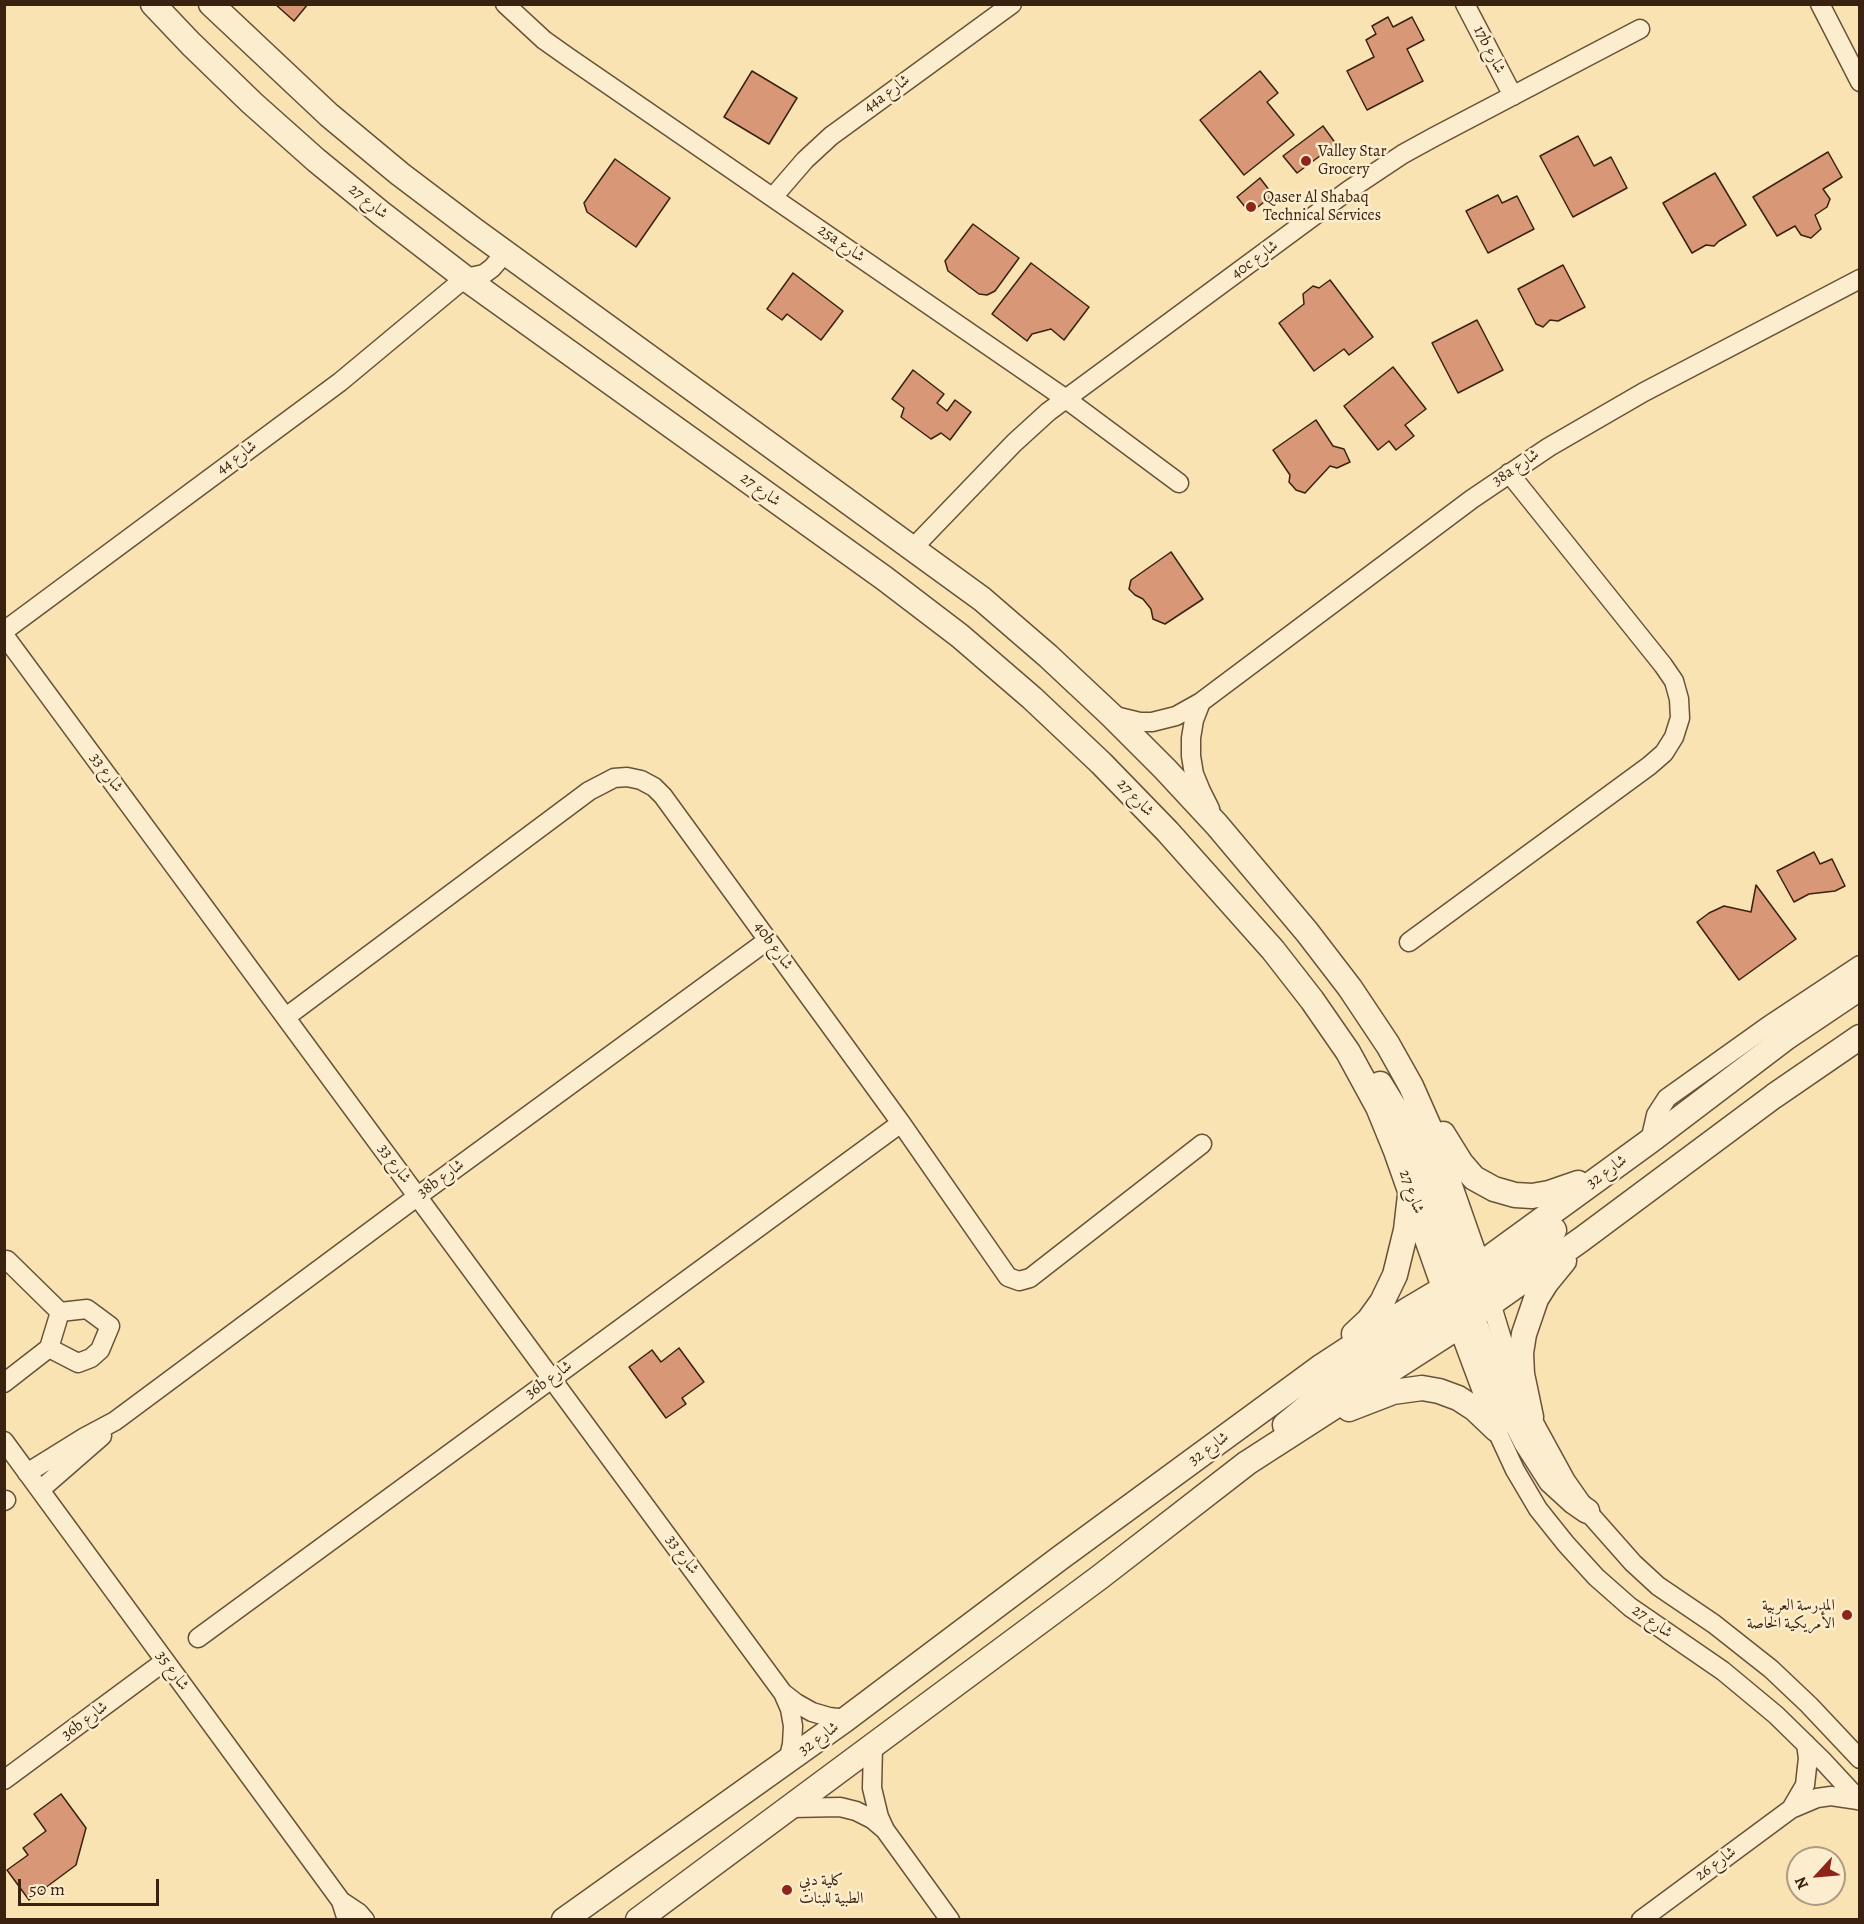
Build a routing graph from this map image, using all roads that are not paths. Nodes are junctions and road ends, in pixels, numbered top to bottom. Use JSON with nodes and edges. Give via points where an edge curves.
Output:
{"nodes":[{"id":1,"x":153,"y":4,"type":"edge"},
{"id":2,"x":211,"y":4,"type":"edge"},
{"id":3,"x":505,"y":4,"type":"edge"},
{"id":4,"x":1012,"y":4,"type":"edge"},
{"id":5,"x":1465,"y":4,"type":"edge"},
{"id":6,"x":1820,"y":4,"type":"edge"},
{"id":7,"x":1640,"y":29,"type":"dead end"},
{"id":8,"x":1860,"y":82,"type":"edge"},
{"id":9,"x":1513,"y":96,"type":"junction"},
{"id":10,"x":773,"y":197,"type":"junction"},
{"id":11,"x":501,"y":248,"type":"junction"},
{"id":12,"x":465,"y":278,"type":"junction"},
{"id":13,"x":1860,"y":279,"type":"edge"},
{"id":14,"x":1066,"y":399,"type":"junction"},
{"id":15,"x":1509,"y":473,"type":"junction"},
{"id":16,"x":1179,"y":483,"type":"dead end"},
{"id":17,"x":912,"y":549,"type":"junction"},
{"id":18,"x":4,"y":631,"type":"edge"},
{"id":19,"x":4,"y":635,"type":"edge"},
{"id":20,"x":1201,"y":702,"type":"junction"},
{"id":21,"x":1111,"y":715,"type":"junction"},
{"id":22,"x":1217,"y":825,"type":"junction"},
{"id":23,"x":768,"y":940,"type":"junction"},
{"id":24,"x":1409,"y":942,"type":"dead end"},
{"id":25,"x":1860,"y":966,"type":"edge"},
{"id":26,"x":1860,"y":988,"type":"edge"},
{"id":27,"x":286,"y":1017,"type":"junction"},
{"id":28,"x":1860,"y":1037,"type":"edge"},
{"id":29,"x":1348,"y":1052,"type":"junction"},
{"id":30,"x":1411,"y":1086,"type":"junction"},
{"id":31,"x":901,"y":1122,"type":"junction"},
{"id":32,"x":1650,"y":1141,"type":"junction"},
{"id":33,"x":1202,"y":1144,"type":"dead end"},
{"id":34,"x":1608,"y":1171,"type":"junction"},
{"id":35,"x":1410,"y":1189,"type":"junction"},
{"id":36,"x":418,"y":1196,"type":"junction"},
{"id":37,"x":1582,"y":1239,"type":"junction"},
{"id":38,"x":7,"y":1260,"type":"dead end"},
{"id":39,"x":1468,"y":1296,"type":"junction"},
{"id":40,"x":60,"y":1312,"type":"junction"},
{"id":41,"x":49,"y":1348,"type":"junction"},
{"id":42,"x":1322,"y":1366,"type":"junction"},
{"id":43,"x":552,"y":1378,"type":"junction"},
{"id":44,"x":4,"y":1383,"type":"edge"},
{"id":45,"x":1531,"y":1418,"type":"junction"},
{"id":46,"x":115,"y":1421,"type":"junction"},
{"id":47,"x":1313,"y":1422,"type":"junction"},
{"id":48,"x":1496,"y":1430,"type":"junction"},
{"id":49,"x":4,"y":1441,"type":"edge"},
{"id":50,"x":1247,"y":1463,"type":"junction"},
{"id":51,"x":27,"y":1473,"type":"junction"},
{"id":52,"x":40,"y":1490,"type":"junction"},
{"id":53,"x":1587,"y":1511,"type":"junction"},
{"id":54,"x":198,"y":1638,"type":"dead end"},
{"id":55,"x":165,"y":1661,"type":"junction"},
{"id":56,"x":783,"y":1692,"type":"junction"},
{"id":57,"x":846,"y":1719,"type":"junction"},
{"id":58,"x":1806,"y":1744,"type":"junction"},
{"id":59,"x":873,"y":1746,"type":"junction"},
{"id":60,"x":1860,"y":1759,"type":"edge"},
{"id":61,"x":788,"y":1761,"type":"junction"},
{"id":62,"x":4,"y":1780,"type":"edge"},
{"id":63,"x":1859,"y":1800,"type":"edge"},
{"id":64,"x":791,"y":1808,"type":"junction"},
{"id":65,"x":1791,"y":1809,"type":"junction"},
{"id":66,"x":885,"y":1830,"type":"junction"},
{"id":67,"x":599,"y":1895,"type":"junction"},
{"id":68,"x":341,"y":1901,"type":"junction"},
{"id":69,"x":347,"y":1920,"type":"edge"},
{"id":70,"x":365,"y":1920,"type":"edge"},
{"id":71,"x":564,"y":1920,"type":"edge"},
{"id":72,"x":587,"y":1920,"type":"edge"},
{"id":73,"x":638,"y":1920,"type":"edge"},
{"id":74,"x":950,"y":1920,"type":"edge"},
{"id":75,"x":1641,"y":1920,"type":"edge"}],
"edges":[{"from":1,"to":12,"type":"street","name":"شارع 27","via":[[190,44],[316,160]]},
{"from":2,"to":11,"type":"street","name":"شارع 27","via":[[329,115],[400,174]]},
{"from":3,"to":10,"type":"street","name":"25a شارع","via":[[560,51]]},
{"from":4,"to":10,"type":"street","name":"44a شارع","via":[[831,136]]},
{"from":5,"to":9,"type":"street","name":"17b شارع"},
{"from":6,"to":8,"type":"street"},
{"from":7,"to":9,"type":"street","name":"40c شارع"},
{"from":9,"to":14,"type":"street","name":"40c شارع","via":[[1374,173]]},
{"from":10,"to":14,"type":"street","name":"25a شارع"},
{"from":11,"to":12,"type":"street","name":"شارع 44","via":[[492,268]]},
{"from":11,"to":17,"type":"street","name":"شارع 27"},
{"from":12,"to":18,"type":"street","name":"شارع 44","via":[[331,388]]},
{"from":12,"to":29,"type":"street","name":"شارع 27","via":[[884,578],[1032,698],[1168,832],[1273,950]]},
{"from":13,"to":15,"type":"street","name":"38a شارع","via":[[1589,422]]},
{"from":14,"to":16,"type":"street","name":"25a شارع"},
{"from":14,"to":17,"type":"street","name":"40c شارع","via":[[1030,427]]},
{"from":15,"to":20,"type":"street","name":"38a شارع"},
{"from":15,"to":24,"type":"street","via":[[1663,665],[1674,681],[1680,718],[1669,745],[1649,766]]},
{"from":17,"to":21,"type":"street","name":"شارع 27","via":[[982,599]]},
{"from":19,"to":27,"type":"street","name":"شارع 33"},
{"from":20,"to":21,"type":"street","name":"38a شارع","via":[[1176,716],[1152,722]]},
{"from":20,"to":22,"type":"street","via":[[1194,720],[1191,756],[1200,791]]},
{"from":21,"to":22,"type":"street","name":"شارع 27"},
{"from":22,"to":30,"type":"street","name":"شارع 27","via":[[1350,988]]},
{"from":23,"to":27,"type":"street","name":"40b شارع","via":[[654,786],[627,777],[614,778],[589,791]]},
{"from":23,"to":31,"type":"street","name":"40b شارع"},
{"from":23,"to":36,"type":"street","name":"38b شارع"},
{"from":25,"to":32,"type":"street","via":[[1668,1098],[1656,1115]]},
{"from":26,"to":32,"type":"street","name":"شارع 32","via":[[1787,1037]]},
{"from":27,"to":36,"type":"street","name":"شارع 33"},
{"from":28,"to":37,"type":"street","name":"شارع 32"},
{"from":29,"to":35,"type":"street","name":"شارع 27","via":[[1378,1107]]},
{"from":29,"to":39,"type":"street","via":[[1378,1082],[1401,1118]]},
{"from":30,"to":34,"type":"street","via":[[1461,1163],[1474,1178],[1494,1189],[1532,1196]]},
{"from":30,"to":39,"type":"street","name":"شارع 27","via":[[1443,1162]]},
{"from":31,"to":33,"type":"street","name":"40b شارع","via":[[1004,1273],[1019,1281],[1030,1278]]},
{"from":31,"to":43,"type":"street","name":"36b شارع"},
{"from":32,"to":34,"type":"street","name":"شارع 32"},
{"from":32,"to":39,"type":"street","via":[[1616,1182]]},
{"from":34,"to":39,"type":"street","name":"شارع 32"},
{"from":35,"to":39,"type":"street","name":"شارع 27"},
{"from":35,"to":42,"type":"street","via":[[1402,1253],[1382,1302]]},
{"from":36,"to":43,"type":"street","name":"شارع 33"},
{"from":36,"to":46,"type":"street","name":"38b شارع"},
{"from":37,"to":39,"type":"street","name":"شارع 32"},
{"from":37,"to":45,"type":"street","via":[[1546,1283],[1528,1319],[1521,1353]]},
{"from":38,"to":40,"type":"street"},
{"from":39,"to":42,"type":"street","name":"شارع 32"},
{"from":39,"to":45,"type":"street","name":"شارع 27","via":[[1509,1362]]},
{"from":39,"to":47,"type":"street","name":"شارع 32","via":[[1426,1346]]},
{"from":39,"to":48,"type":"street","name":"شارع 27"},
{"from":39,"to":50,"type":"street","via":[[1316,1398]]},
{"from":39,"to":53,"type":"street","via":[[1498,1387],[1531,1451],[1551,1481]]},
{"from":40,"to":41,"type":"street"},
{"from":40,"to":41,"type":"street","via":[[87,1308],[110,1326],[100,1350],[78,1363]]},
{"from":41,"to":44,"type":"street"},
{"from":42,"to":57,"type":"street","name":"شارع 32"},
{"from":43,"to":54,"type":"street","name":"36b شارع"},
{"from":43,"to":56,"type":"street","name":"شارع 33"},
{"from":45,"to":53,"type":"street","name":"شارع 27"},
{"from":46,"to":51,"type":"street","name":"38b شارع"},
{"from":46,"to":52,"type":"street","name":"38b شارع"},
{"from":47,"to":48,"type":"street","via":[[1393,1392],[1422,1388],[1458,1398]]},
{"from":47,"to":50,"type":"street","name":"شارع 32"},
{"from":48,"to":58,"type":"street","name":"شارع 27","via":[[1538,1509],[1596,1577],[1630,1606],[1732,1678]]},
{"from":49,"to":51,"type":"street","name":"شارع 35"},
{"from":50,"to":59,"type":"street","name":"شارع 32"},
{"from":51,"to":52,"type":"street","name":"شارع 35"},
{"from":52,"to":55,"type":"street","name":"شارع 35"},
{"from":53,"to":60,"type":"street","name":"شارع 27","via":[[1658,1586],[1764,1664]]},
{"from":55,"to":62,"type":"street","name":"36b شارع"},
{"from":55,"to":68,"type":"street","name":"شارع 35"},
{"from":56,"to":57,"type":"street","name":"شارع 33","via":[[812,1712]]},
{"from":56,"to":61,"type":"street","name":"شارع 33","via":[[793,1726]]},
{"from":57,"to":61,"type":"street","name":"شارع 32"},
{"from":58,"to":63,"type":"street","name":"شارع 27"},
{"from":58,"to":65,"type":"street","name":"شارع 26","via":[[1805,1785]]},
{"from":59,"to":64,"type":"street","name":"شارع 32"},
{"from":59,"to":66,"type":"street","via":[[872,1788]]},
{"from":61,"to":67,"type":"street","name":"شارع 32"},
{"from":63,"to":65,"type":"street","name":"شارع 26","via":[[1831,1796]]},
{"from":64,"to":66,"type":"street","via":[[840,1807],[872,1819]]},
{"from":64,"to":73,"type":"street","name":"شارع 32"},
{"from":65,"to":75,"type":"street","name":"شارع 26"},
{"from":66,"to":74,"type":"street"},
{"from":67,"to":71,"type":"street","name":"شارع 32"},
{"from":67,"to":72,"type":"street"},
{"from":68,"to":69,"type":"street","name":"شارع 35"},
{"from":68,"to":70,"type":"street","name":"شارع 35"}]}
